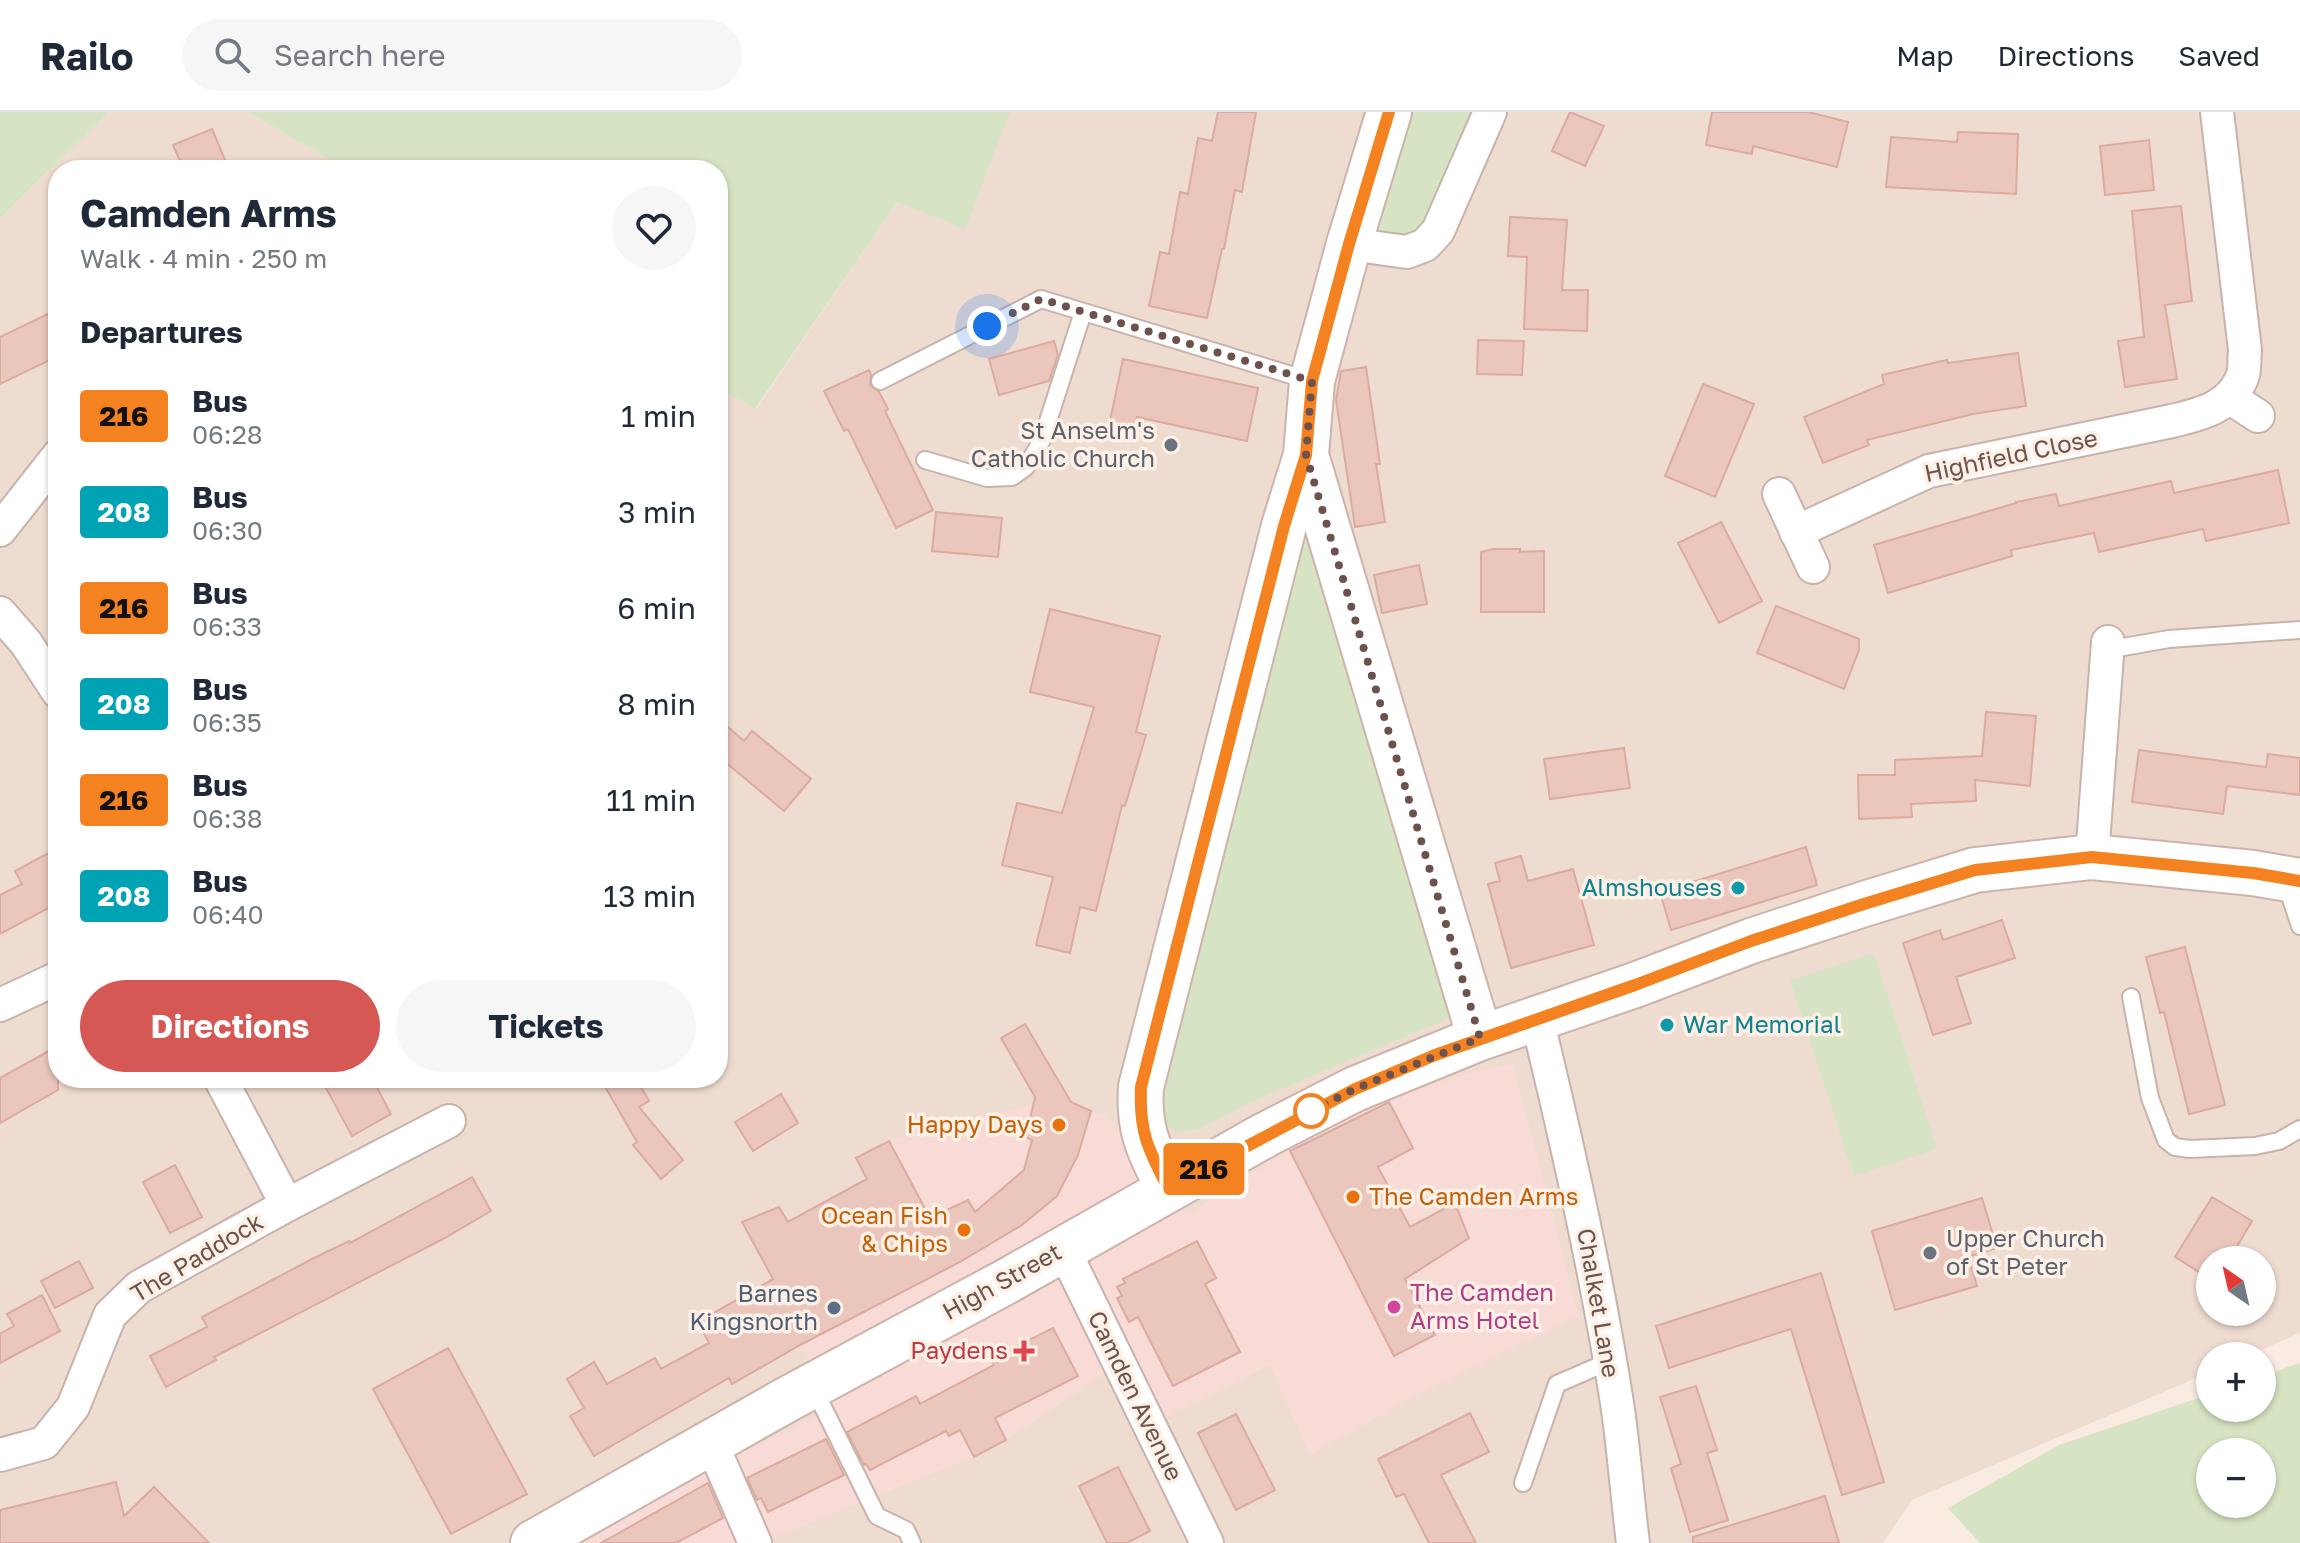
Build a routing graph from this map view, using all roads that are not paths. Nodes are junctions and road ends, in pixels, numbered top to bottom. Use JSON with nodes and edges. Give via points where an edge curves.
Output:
{"nodes":[{"id":1,"x":1389,"y":112,"type":"edge"},
{"id":2,"x":1490,"y":112,"type":"edge"},
{"id":3,"x":2217,"y":112,"type":"edge"},
{"id":4,"x":1349,"y":244,"type":"junction"},
{"id":5,"x":1083,"y":312,"type":"junction"},
{"id":6,"x":880,"y":381,"type":"dead end"},
{"id":7,"x":1312,"y":381,"type":"junction"},
{"id":8,"x":2229,"y":397,"type":"junction"},
{"id":9,"x":2258,"y":416,"type":"dead end"},
{"id":10,"x":1306,"y":455,"type":"junction"},
{"id":11,"x":925,"y":460,"type":"dead end"},
{"id":12,"x":48,"y":469,"type":"edge"},
{"id":13,"x":1779,"y":494,"type":"dead end"},
{"id":14,"x":0,"y":530,"type":"edge"},
{"id":15,"x":1796,"y":532,"type":"junction"},
{"id":16,"x":1813,"y":567,"type":"dead end"},
{"id":17,"x":0,"y":613,"type":"edge"},
{"id":18,"x":2300,"y":630,"type":"edge"},
{"id":19,"x":2108,"y":642,"type":"joint"},
{"id":20,"x":48,"y":677,"type":"edge"},
{"id":21,"x":2092,"y":857,"type":"junction"},
{"id":22,"x":2292,"y":880,"type":"edge"},
{"id":23,"x":2300,"y":926,"type":"edge"},
{"id":24,"x":48,"y":983,"type":"edge"},
{"id":25,"x":2131,"y":997,"type":"dead end"},
{"id":26,"x":0,"y":1005,"type":"edge"},
{"id":27,"x":1537,"y":1019,"type":"junction"},
{"id":28,"x":1480,"y":1038,"type":"junction"},
{"id":29,"x":225,"y":1088,"type":"edge"},
{"id":30,"x":449,"y":1121,"type":"dead end"},
{"id":31,"x":2300,"y":1129,"type":"edge"},
{"id":32,"x":1168,"y":1188,"type":"junction"},
{"id":33,"x":287,"y":1205,"type":"junction"},
{"id":34,"x":1063,"y":1248,"type":"junction"},
{"id":35,"x":1610,"y":1361,"type":"junction"},
{"id":36,"x":812,"y":1386,"type":"junction"},
{"id":37,"x":711,"y":1442,"type":"junction"},
{"id":38,"x":0,"y":1455,"type":"edge"},
{"id":39,"x":1523,"y":1483,"type":"dead end"},
{"id":40,"x":533,"y":1543,"type":"edge"},
{"id":41,"x":755,"y":1543,"type":"edge"},
{"id":42,"x":912,"y":1543,"type":"edge"},
{"id":43,"x":1207,"y":1543,"type":"edge"},
{"id":44,"x":1633,"y":1543,"type":"edge"}],
"edges":[{"from":1,"to":4,"type":"street"},
{"from":2,"to":4,"type":"street","via":[[1438,231],[1425,245],[1407,252]]},
{"from":3,"to":8,"type":"street","via":[[2245,350],[2243,375]]},
{"from":4,"to":7,"type":"street"},
{"from":5,"to":6,"type":"lane","via":[[1041,299]]},
{"from":5,"to":7,"type":"lane"},
{"from":5,"to":11,"type":"lane","via":[[1042,440],[1026,467],[1012,477],[987,478]]},
{"from":7,"to":10,"type":"street"},
{"from":8,"to":9,"type":"street"},
{"from":8,"to":15,"type":"street","name":"Highfield Close","via":[[2211,411],[2172,421],[1929,471]]},
{"from":10,"to":28,"type":"street"},
{"from":10,"to":32,"type":"street","via":[[1141,1087],[1141,1125]]},
{"from":12,"to":14,"type":"street"},
{"from":13,"to":15,"type":"street"},
{"from":15,"to":16,"type":"street"},
{"from":17,"to":20,"type":"street"},
{"from":18,"to":19,"type":"lane","via":[[2169,639],[2112,649]]},
{"from":19,"to":21,"type":"street"},
{"from":21,"to":22,"type":"street","name":"High Street"},
{"from":21,"to":27,"type":"street","name":"High Street","via":[[1975,870],[1751,941]]},
{"from":22,"to":23,"type":"lane"},
{"from":24,"to":26,"type":"street"},
{"from":25,"to":31,"type":"lane","via":[[2150,1098],[2166,1140],[2190,1149],[2255,1146]]},
{"from":27,"to":28,"type":"street","name":"High Street"},
{"from":27,"to":35,"type":"street","name":"Chalket Lane","via":[[1571,1157]]},
{"from":28,"to":32,"type":"street","name":"High Street","via":[[1355,1089]]},
{"from":29,"to":33,"type":"street","name":"The Paddock"},
{"from":30,"to":33,"type":"street"},
{"from":32,"to":34,"type":"street","name":"High Street"},
{"from":33,"to":38,"type":"street","name":"The Paddock","via":[[139,1287],[110,1315],[73,1407],[44,1443]]},
{"from":34,"to":36,"type":"street","name":"High Street"},
{"from":34,"to":43,"type":"street","name":"Camden Avenue"},
{"from":35,"to":39,"type":"lane","via":[[1557,1384]]},
{"from":35,"to":44,"type":"street","name":"Chalket Lane"},
{"from":36,"to":37,"type":"street","name":"High Street"},
{"from":36,"to":42,"type":"lane","via":[[877,1516],[906,1530]]},
{"from":37,"to":40,"type":"street","name":"High Street"},
{"from":37,"to":41,"type":"street"}]}
